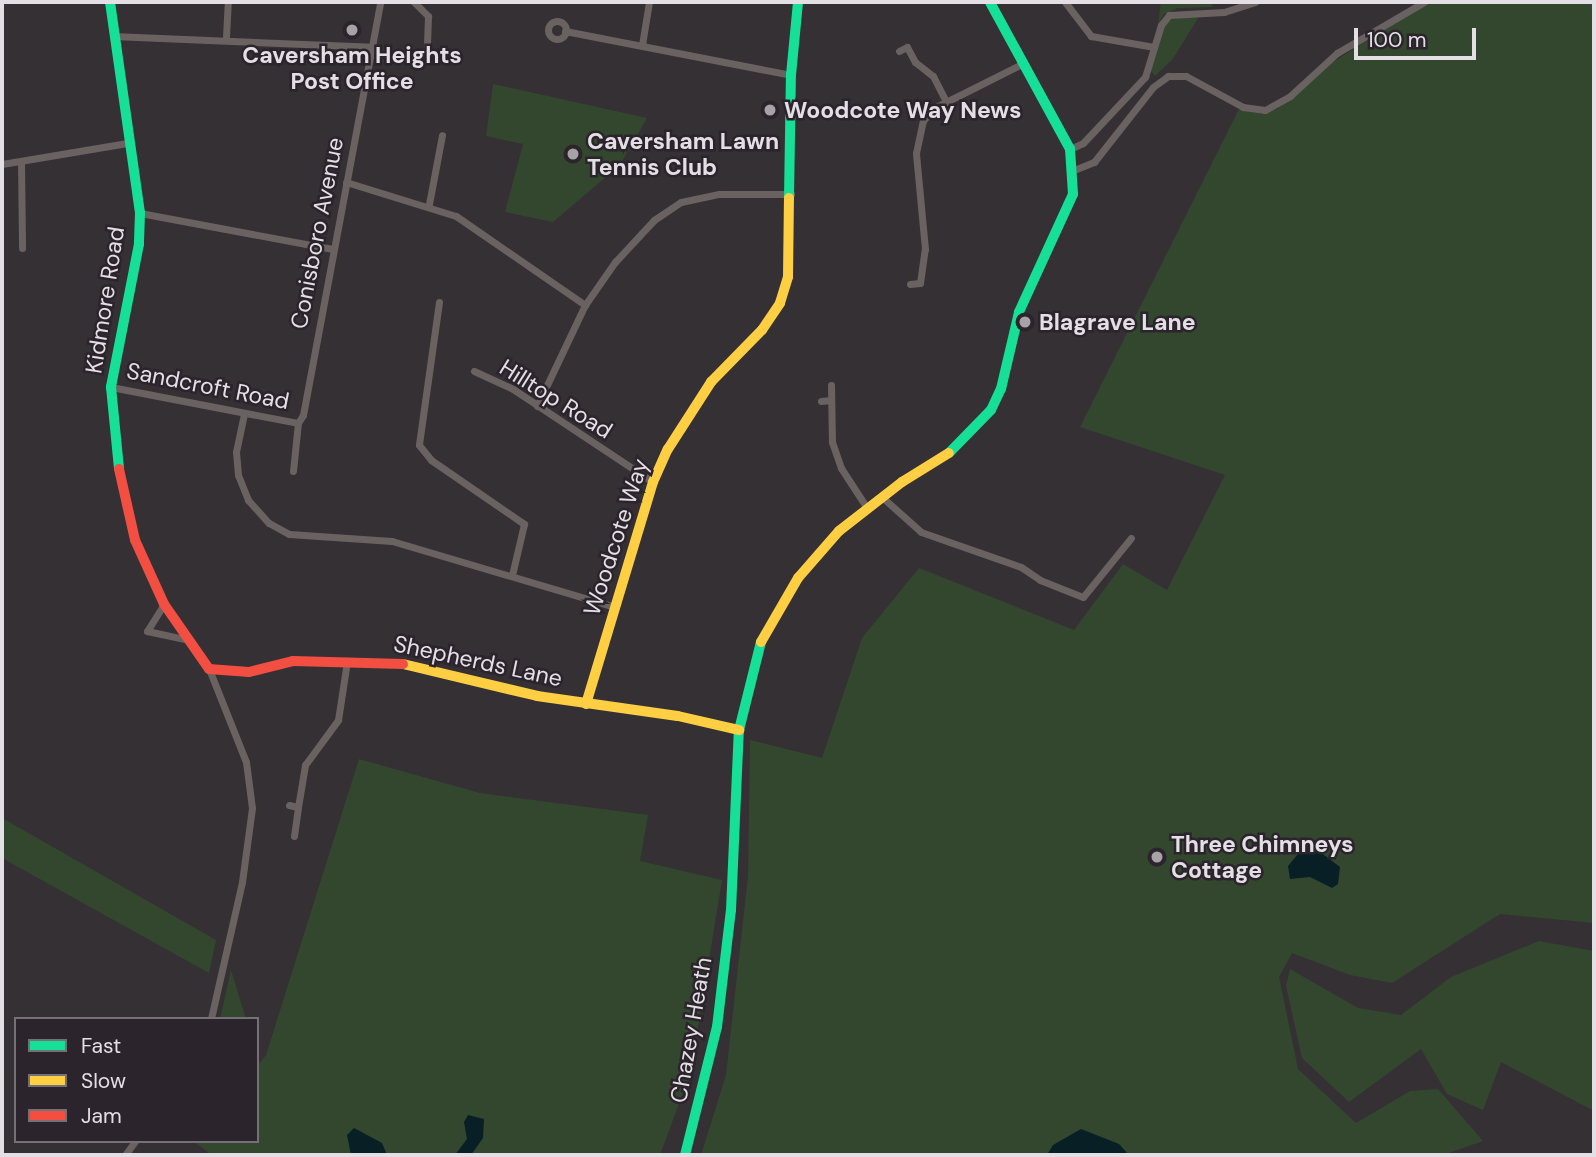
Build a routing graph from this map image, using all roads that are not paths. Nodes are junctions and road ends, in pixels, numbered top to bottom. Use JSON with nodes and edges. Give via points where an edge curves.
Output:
{"nodes":[{"id":1,"x":110,"y":2,"type":"edge"},
{"id":2,"x":228,"y":2,"type":"edge"},
{"id":3,"x":380,"y":2,"type":"edge"},
{"id":4,"x":414,"y":2,"type":"edge"},
{"id":5,"x":649,"y":2,"type":"edge"},
{"id":6,"x":798,"y":2,"type":"edge"},
{"id":7,"x":990,"y":2,"type":"edge"},
{"id":8,"x":1065,"y":2,"type":"edge"},
{"id":9,"x":1255,"y":2,"type":"edge"},
{"id":10,"x":1424,"y":2,"type":"edge"},
{"id":11,"x":565,"y":31,"type":"dead end"},
{"id":12,"x":113,"y":36,"type":"junction"},
{"id":13,"x":226,"y":37,"type":"junction"},
{"id":14,"x":642,"y":45,"type":"junction"},
{"id":15,"x":372,"y":47,"type":"junction"},
{"id":16,"x":906,"y":47,"type":"dead end"},
{"id":17,"x":1154,"y":47,"type":"junction"},
{"id":18,"x":427,"y":50,"type":"dead end"},
{"id":19,"x":1024,"y":63,"type":"junction"},
{"id":20,"x":791,"y":75,"type":"junction"},
{"id":21,"x":1145,"y":77,"type":"junction"},
{"id":22,"x":1153,"y":87,"type":"junction"},
{"id":23,"x":946,"y":101,"type":"junction"},
{"id":24,"x":442,"y":135,"type":"dead end"},
{"id":25,"x":127,"y":143,"type":"junction"},
{"id":26,"x":1070,"y":149,"type":"junction"},
{"id":27,"x":22,"y":162,"type":"junction"},
{"id":28,"x":2,"y":164,"type":"edge"},
{"id":29,"x":1074,"y":170,"type":"junction"},
{"id":30,"x":346,"y":182,"type":"junction"},
{"id":31,"x":791,"y":194,"type":"junction"},
{"id":32,"x":429,"y":204,"type":"junction"},
{"id":33,"x":140,"y":213,"type":"junction"},
{"id":34,"x":22,"y":248,"type":"dead end"},
{"id":35,"x":333,"y":249,"type":"junction"},
{"id":36,"x":920,"y":283,"type":"junction"},
{"id":37,"x":911,"y":284,"type":"dead end"},
{"id":38,"x":928,"y":287,"type":"dead end"},
{"id":39,"x":439,"y":302,"type":"dead end"},
{"id":40,"x":585,"y":305,"type":"junction"},
{"id":41,"x":474,"y":371,"type":"dead end"},
{"id":42,"x":831,"y":385,"type":"dead end"},
{"id":43,"x":111,"y":387,"type":"junction"},
{"id":44,"x":831,"y":400,"type":"junction"},
{"id":45,"x":821,"y":401,"type":"dead end"},
{"id":46,"x":537,"y":406,"type":"junction"},
{"id":47,"x":244,"y":414,"type":"junction"},
{"id":48,"x":298,"y":423,"type":"junction"},
{"id":49,"x":293,"y":471,"type":"dead end"},
{"id":50,"x":653,"y":482,"type":"junction"},
{"id":51,"x":882,"y":497,"type":"junction"},
{"id":52,"x":867,"y":508,"type":"junction"},
{"id":53,"x":1131,"y":538,"type":"dead end"},
{"id":54,"x":512,"y":575,"type":"junction"},
{"id":55,"x":164,"y":604,"type":"junction"},
{"id":56,"x":615,"y":607,"type":"junction"},
{"id":57,"x":186,"y":639,"type":"junction"},
{"id":58,"x":347,"y":661,"type":"junction"},
{"id":59,"x":209,"y":669,"type":"junction"},
{"id":60,"x":586,"y":704,"type":"junction"},
{"id":61,"x":739,"y":730,"type":"junction"},
{"id":62,"x":289,"y":805,"type":"dead end"},
{"id":63,"x":299,"y":807,"type":"junction"},
{"id":64,"x":294,"y":836,"type":"dead end"},
{"id":65,"x":211,"y":1017,"type":"edge"},
{"id":66,"x":685,"y":1155,"type":"edge"}],
"edges":[{"from":1,"to":12,"type":"street","name":"Kidmore Road"},
{"from":2,"to":13,"type":"street"},
{"from":3,"to":15,"type":"street","name":"Conisboro Avenue"},
{"from":4,"to":18,"type":"street","via":[[428,16]]},
{"from":5,"to":14,"type":"street"},
{"from":6,"to":20,"type":"street","name":"Woodcote Way"},
{"from":7,"to":19,"type":"street"},
{"from":8,"to":17,"type":"street","via":[[1091,36]]},
{"from":9,"to":17,"type":"street","via":[[1224,12],[1174,12],[1163,21]]},
{"from":10,"to":22,"type":"street","via":[[1337,54],[1290,96],[1265,110],[1243,107],[1223,92],[1177,74]]},
{"from":11,"to":14,"type":"street"},
{"from":12,"to":13,"type":"street"},
{"from":12,"to":25,"type":"street","name":"Kidmore Road"},
{"from":13,"to":15,"type":"street"},
{"from":14,"to":20,"type":"street"},
{"from":15,"to":30,"type":"street","name":"Conisboro Avenue"},
{"from":16,"to":23,"type":"street","via":[[915,62],[933,76]]},
{"from":17,"to":21,"type":"street"},
{"from":19,"to":23,"type":"street"},
{"from":19,"to":26,"type":"street"},
{"from":20,"to":31,"type":"street","name":"Woodcote Way"},
{"from":21,"to":22,"type":"street"},
{"from":21,"to":26,"type":"street","via":[[1083,144]]},
{"from":22,"to":29,"type":"street","via":[[1119,136],[1094,162]]},
{"from":23,"to":36,"type":"street","via":[[932,109],[917,138],[925,211]]},
{"from":24,"to":32,"type":"street"},
{"from":25,"to":27,"type":"street"},
{"from":25,"to":33,"type":"street","name":"Kidmore Road"},
{"from":26,"to":29,"type":"street"},
{"from":27,"to":28,"type":"street"},
{"from":27,"to":34,"type":"street"},
{"from":29,"to":51,"type":"street","name":"Chazey Heath","via":[[1073,194],[1019,312],[1001,389],[991,410],[956,449]]},
{"from":30,"to":32,"type":"street"},
{"from":30,"to":35,"type":"street","name":"Conisboro Avenue"},
{"from":31,"to":40,"type":"street","via":[[719,194],[681,202],[646,229]]},
{"from":31,"to":50,"type":"street","name":"Woodcote Way","via":[[788,277],[780,303],[762,330],[692,408]]},
{"from":32,"to":40,"type":"street","via":[[452,214]]},
{"from":33,"to":35,"type":"street"},
{"from":33,"to":43,"type":"street","name":"Kidmore Road","via":[[139,244]]},
{"from":35,"to":48,"type":"street","name":"Conisboro Avenue"},
{"from":36,"to":37,"type":"street"},
{"from":36,"to":38,"type":"street"},
{"from":39,"to":54,"type":"street","via":[[419,445],[431,460],[524,524]]},
{"from":40,"to":46,"type":"street"},
{"from":41,"to":46,"type":"street","name":"Hilltop Road"},
{"from":42,"to":44,"type":"street"},
{"from":43,"to":47,"type":"street","name":"Sandcroft Road"},
{"from":43,"to":55,"type":"street","name":"Kidmore Road","via":[[118,466],[135,540]]},
{"from":44,"to":45,"type":"street"},
{"from":44,"to":52,"type":"street","via":[[832,442],[841,468]]},
{"from":46,"to":50,"type":"street","name":"Hilltop Road"},
{"from":47,"to":48,"type":"street","name":"Sandcroft Road"},
{"from":47,"to":54,"type":"street","via":[[236,452],[238,475],[248,500],[269,523],[307,538],[392,541]]},
{"from":48,"to":49,"type":"street","name":"Conisboro Avenue"},
{"from":50,"to":56,"type":"street","name":"Woodcote Way"},
{"from":51,"to":52,"type":"street","name":"Chazey Heath"},
{"from":51,"to":53,"type":"street","via":[[921,532],[1021,567],[1083,597]]},
{"from":52,"to":61,"type":"street","name":"Chazey Heath","via":[[816,555],[784,600],[761,642]]},
{"from":54,"to":56,"type":"street"},
{"from":55,"to":57,"type":"street","name":"Kidmore Road"},
{"from":55,"to":57,"type":"street","via":[[147,631]]},
{"from":56,"to":60,"type":"street","name":"Woodcote Way"},
{"from":57,"to":59,"type":"street","name":"Kidmore Road"},
{"from":58,"to":59,"type":"street","name":"Shepherds Lane","via":[[293,661],[249,672]]},
{"from":58,"to":60,"type":"street","name":"Shepherds Lane","via":[[393,662]]},
{"from":58,"to":63,"type":"street","via":[[338,720],[305,765]]},
{"from":59,"to":65,"type":"street","via":[[246,762],[252,808],[242,882]]},
{"from":60,"to":61,"type":"street","name":"Shepherds Lane"},
{"from":61,"to":66,"type":"street","name":"Chazey Heath","via":[[731,910],[717,1027]]},
{"from":62,"to":63,"type":"street"},
{"from":63,"to":64,"type":"street"}]}
